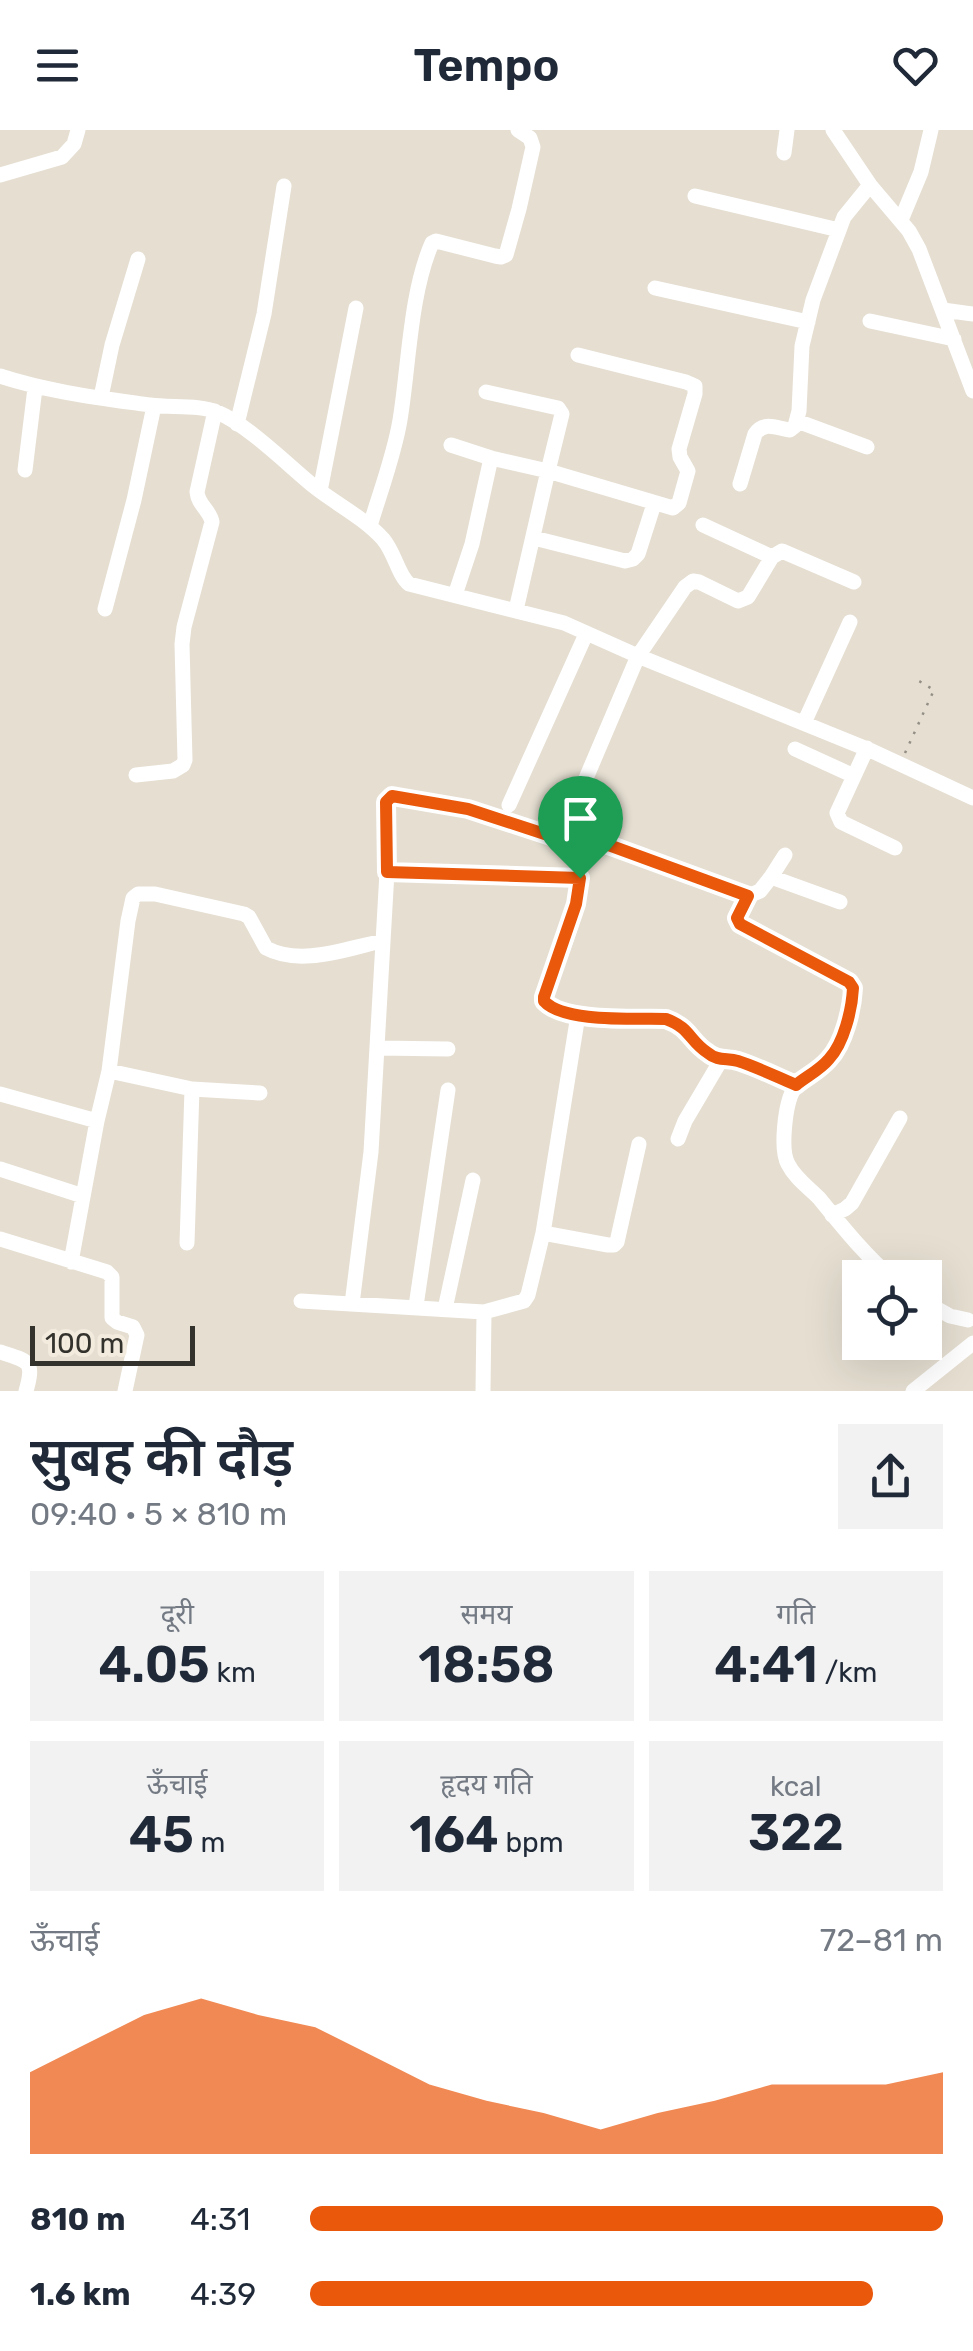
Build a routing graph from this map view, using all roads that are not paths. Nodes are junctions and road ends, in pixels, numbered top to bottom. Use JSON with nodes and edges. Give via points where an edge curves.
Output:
{"nodes":[{"id":1,"x":78,"y":130,"type":"edge"},
{"id":2,"x":518,"y":130,"type":"edge"},
{"id":3,"x":787,"y":130,"type":"edge"},
{"id":4,"x":833,"y":130,"type":"edge"},
{"id":5,"x":931,"y":130,"type":"edge"},
{"id":6,"x":784,"y":153,"type":"dead end"},
{"id":7,"x":0,"y":175,"type":"edge"},
{"id":8,"x":870,"y":185,"type":"junction"},
{"id":9,"x":284,"y":186,"type":"dead end"},
{"id":10,"x":695,"y":196,"type":"dead end"},
{"id":11,"x":901,"y":220,"type":"junction"},
{"id":12,"x":839,"y":230,"type":"junction"},
{"id":13,"x":138,"y":259,"type":"dead end"},
{"id":14,"x":656,"y":288,"type":"dead end"},
{"id":15,"x":356,"y":308,"type":"dead end"},
{"id":16,"x":943,"y":310,"type":"junction"},
{"id":17,"x":973,"y":314,"type":"edge"},
{"id":18,"x":808,"y":322,"type":"junction"},
{"id":19,"x":870,"y":322,"type":"dead end"},
{"id":20,"x":954,"y":339,"type":"junction"},
{"id":21,"x":578,"y":354,"type":"dead end"},
{"id":22,"x":0,"y":376,"type":"edge"},
{"id":23,"x":35,"y":388,"type":"junction"},
{"id":24,"x":973,"y":391,"type":"edge"},
{"id":25,"x":486,"y":392,"type":"dead end"},
{"id":26,"x":100,"y":397,"type":"junction"},
{"id":27,"x":154,"y":406,"type":"junction"},
{"id":28,"x":214,"y":411,"type":"junction"},
{"id":29,"x":798,"y":420,"type":"junction"},
{"id":30,"x":238,"y":424,"type":"junction"},
{"id":31,"x":451,"y":445,"type":"dead end"},
{"id":32,"x":867,"y":447,"type":"dead end"},
{"id":33,"x":491,"y":458,"type":"junction"},
{"id":34,"x":25,"y":470,"type":"dead end"},
{"id":35,"x":548,"y":471,"type":"junction"},
{"id":36,"x":740,"y":484,"type":"dead end"},
{"id":37,"x":320,"y":491,"type":"junction"},
{"id":38,"x":654,"y":504,"type":"junction"},
{"id":39,"x":703,"y":525,"type":"dead end"},
{"id":40,"x":370,"y":526,"type":"junction"},
{"id":41,"x":534,"y":538,"type":"junction"},
{"id":42,"x":772,"y":556,"type":"junction"},
{"id":43,"x":854,"y":582,"type":"dead end"},
{"id":44,"x":455,"y":595,"type":"junction"},
{"id":45,"x":105,"y":610,"type":"dead end"},
{"id":46,"x":516,"y":610,"type":"junction"},
{"id":47,"x":850,"y":622,"type":"dead end"},
{"id":48,"x":586,"y":634,"type":"junction"},
{"id":49,"x":638,"y":656,"type":"junction"},
{"id":50,"x":804,"y":724,"type":"junction"},
{"id":51,"x":866,"y":748,"type":"junction"},
{"id":52,"x":796,"y":749,"type":"dead end"},
{"id":53,"x":136,"y":775,"type":"dead end"},
{"id":54,"x":854,"y":776,"type":"junction"},
{"id":55,"x":973,"y":798,"type":"edge"},
{"id":56,"x":509,"y":806,"type":"dead end"},
{"id":57,"x":563,"y":835,"type":"junction"},
{"id":58,"x":895,"y":848,"type":"dead end"},
{"id":59,"x":785,"y":854,"type":"dead end"},
{"id":60,"x":387,"y":872,"type":"junction"},
{"id":61,"x":772,"y":876,"type":"junction"},
{"id":62,"x":580,"y":878,"type":"junction"},
{"id":63,"x":748,"y":896,"type":"junction"},
{"id":64,"x":840,"y":902,"type":"dead end"},
{"id":65,"x":384,"y":941,"type":"junction"},
{"id":66,"x":578,"y":1015,"type":"junction"},
{"id":67,"x":378,"y":1048,"type":"junction"},
{"id":68,"x":448,"y":1048,"type":"dead end"},
{"id":69,"x":721,"y":1060,"type":"junction"},
{"id":70,"x":109,"y":1071,"type":"junction"},
{"id":71,"x":796,"y":1085,"type":"junction"},
{"id":72,"x":192,"y":1089,"type":"junction"},
{"id":73,"x":448,"y":1090,"type":"dead end"},
{"id":74,"x":260,"y":1093,"type":"dead end"},
{"id":75,"x":0,"y":1094,"type":"edge"},
{"id":76,"x":900,"y":1118,"type":"dead end"},
{"id":77,"x":96,"y":1122,"type":"junction"},
{"id":78,"x":678,"y":1139,"type":"dead end"},
{"id":79,"x":638,"y":1144,"type":"dead end"},
{"id":80,"x":0,"y":1169,"type":"edge"},
{"id":81,"x":473,"y":1180,"type":"dead end"},
{"id":82,"x":83,"y":1196,"type":"junction"},
{"id":83,"x":832,"y":1215,"type":"junction"},
{"id":84,"x":543,"y":1233,"type":"junction"},
{"id":85,"x":0,"y":1238,"type":"edge"},
{"id":86,"x":187,"y":1244,"type":"dead end"},
{"id":87,"x":871,"y":1260,"type":"edge"},
{"id":88,"x":71,"y":1262,"type":"junction"},
{"id":89,"x":301,"y":1300,"type":"dead end"},
{"id":90,"x":352,"y":1304,"type":"junction"},
{"id":91,"x":416,"y":1306,"type":"junction"},
{"id":92,"x":445,"y":1309,"type":"junction"},
{"id":93,"x":484,"y":1312,"type":"junction"},
{"id":94,"x":942,"y":1312,"type":"edge"},
{"id":95,"x":971,"y":1320,"type":"edge"},
{"id":96,"x":973,"y":1343,"type":"edge"},
{"id":97,"x":0,"y":1352,"type":"edge"},
{"id":98,"x":923,"y":1388,"type":"edge"},
{"id":99,"x":26,"y":1391,"type":"edge"},
{"id":100,"x":125,"y":1391,"type":"edge"},
{"id":101,"x":483,"y":1391,"type":"edge"}],
"edges":[{"from":1,"to":7,"type":"street","via":[[62,157]]},
{"from":2,"to":40,"type":"street","via":[[532,147],[506,255],[436,241],[428,252],[399,426]]},
{"from":3,"to":6,"type":"street"},
{"from":4,"to":8,"type":"street"},
{"from":5,"to":11,"type":"street"},
{"from":8,"to":11,"type":"street"},
{"from":8,"to":12,"type":"street"},
{"from":9,"to":30,"type":"street"},
{"from":10,"to":12,"type":"street"},
{"from":11,"to":16,"type":"street"},
{"from":12,"to":18,"type":"street"},
{"from":13,"to":26,"type":"street"},
{"from":14,"to":18,"type":"street"},
{"from":15,"to":37,"type":"street"},
{"from":16,"to":17,"type":"street"},
{"from":16,"to":20,"type":"street"},
{"from":18,"to":29,"type":"street"},
{"from":19,"to":20,"type":"street"},
{"from":20,"to":24,"type":"street"},
{"from":21,"to":38,"type":"street","via":[[695,386],[679,448],[688,471],[680,503]]},
{"from":22,"to":23,"type":"street"},
{"from":23,"to":26,"type":"street"},
{"from":23,"to":34,"type":"street"},
{"from":25,"to":35,"type":"street","via":[[561,411]]},
{"from":26,"to":27,"type":"street"},
{"from":27,"to":28,"type":"street"},
{"from":27,"to":45,"type":"street"},
{"from":28,"to":30,"type":"street"},
{"from":28,"to":53,"type":"street","via":[[196,492],[212,522],[182,644],[185,760],[173,772]]},
{"from":29,"to":32,"type":"street"},
{"from":29,"to":36,"type":"street","via":[[790,430],[759,428]]},
{"from":30,"to":37,"type":"street"},
{"from":31,"to":33,"type":"street"},
{"from":33,"to":35,"type":"street"},
{"from":33,"to":44,"type":"street"},
{"from":35,"to":38,"type":"street"},
{"from":35,"to":41,"type":"street"},
{"from":37,"to":40,"type":"street"},
{"from":38,"to":41,"type":"street","via":[[634,559]]},
{"from":39,"to":42,"type":"street"},
{"from":40,"to":44,"type":"street","via":[[395,555],[404,580]]},
{"from":41,"to":46,"type":"street"},
{"from":42,"to":43,"type":"street","via":[[782,551]]},
{"from":42,"to":49,"type":"street","via":[[744,600],[689,582]]},
{"from":44,"to":46,"type":"street"},
{"from":46,"to":48,"type":"street"},
{"from":47,"to":50,"type":"street"},
{"from":48,"to":49,"type":"street"},
{"from":48,"to":56,"type":"street"},
{"from":49,"to":50,"type":"street"},
{"from":49,"to":57,"type":"street"},
{"from":50,"to":51,"type":"street"},
{"from":51,"to":54,"type":"street"},
{"from":51,"to":55,"type":"street"},
{"from":52,"to":54,"type":"street"},
{"from":54,"to":58,"type":"street","via":[[838,818]]},
{"from":57,"to":60,"type":"street","via":[[392,796],[386,802]]},
{"from":57,"to":62,"type":"street","via":[[578,857]]},
{"from":57,"to":63,"type":"street"},
{"from":59,"to":61,"type":"street"},
{"from":60,"to":62,"type":"street"},
{"from":60,"to":65,"type":"street"},
{"from":61,"to":63,"type":"street"},
{"from":61,"to":64,"type":"street"},
{"from":62,"to":66,"type":"street","via":[[544,997],[550,1008]]},
{"from":63,"to":71,"type":"street","via":[[740,924],[853,988],[831,1058]]},
{"from":65,"to":67,"type":"street"},
{"from":65,"to":70,"type":"street","via":[[290,957],[266,948],[244,914],[138,894],[128,921]]},
{"from":66,"to":69,"type":"street","via":[[666,1019]]},
{"from":66,"to":84,"type":"street"},
{"from":67,"to":68,"type":"street"},
{"from":67,"to":90,"type":"street"},
{"from":69,"to":71,"type":"street"},
{"from":69,"to":78,"type":"street"},
{"from":70,"to":72,"type":"street"},
{"from":70,"to":77,"type":"street"},
{"from":71,"to":83,"type":"street","via":[[786,1111],[784,1154]]},
{"from":72,"to":74,"type":"street"},
{"from":72,"to":86,"type":"street"},
{"from":73,"to":91,"type":"street"},
{"from":75,"to":77,"type":"street"},
{"from":76,"to":83,"type":"street","via":[[852,1203]]},
{"from":77,"to":82,"type":"street"},
{"from":79,"to":84,"type":"street","via":[[614,1245]]},
{"from":80,"to":82,"type":"street"},
{"from":81,"to":92,"type":"street"},
{"from":82,"to":88,"type":"street"},
{"from":83,"to":87,"type":"street"},
{"from":84,"to":93,"type":"street","via":[[528,1295]]},
{"from":85,"to":88,"type":"street"},
{"from":88,"to":100,"type":"street","via":[[112,1276],[112,1318],[136,1331]]},
{"from":89,"to":90,"type":"street"},
{"from":90,"to":91,"type":"street"},
{"from":91,"to":92,"type":"street"},
{"from":92,"to":93,"type":"street"},
{"from":93,"to":101,"type":"street"},
{"from":94,"to":95,"type":"street"},
{"from":96,"to":98,"type":"street"},
{"from":97,"to":99,"type":"street","via":[[30,1364]]}]}
